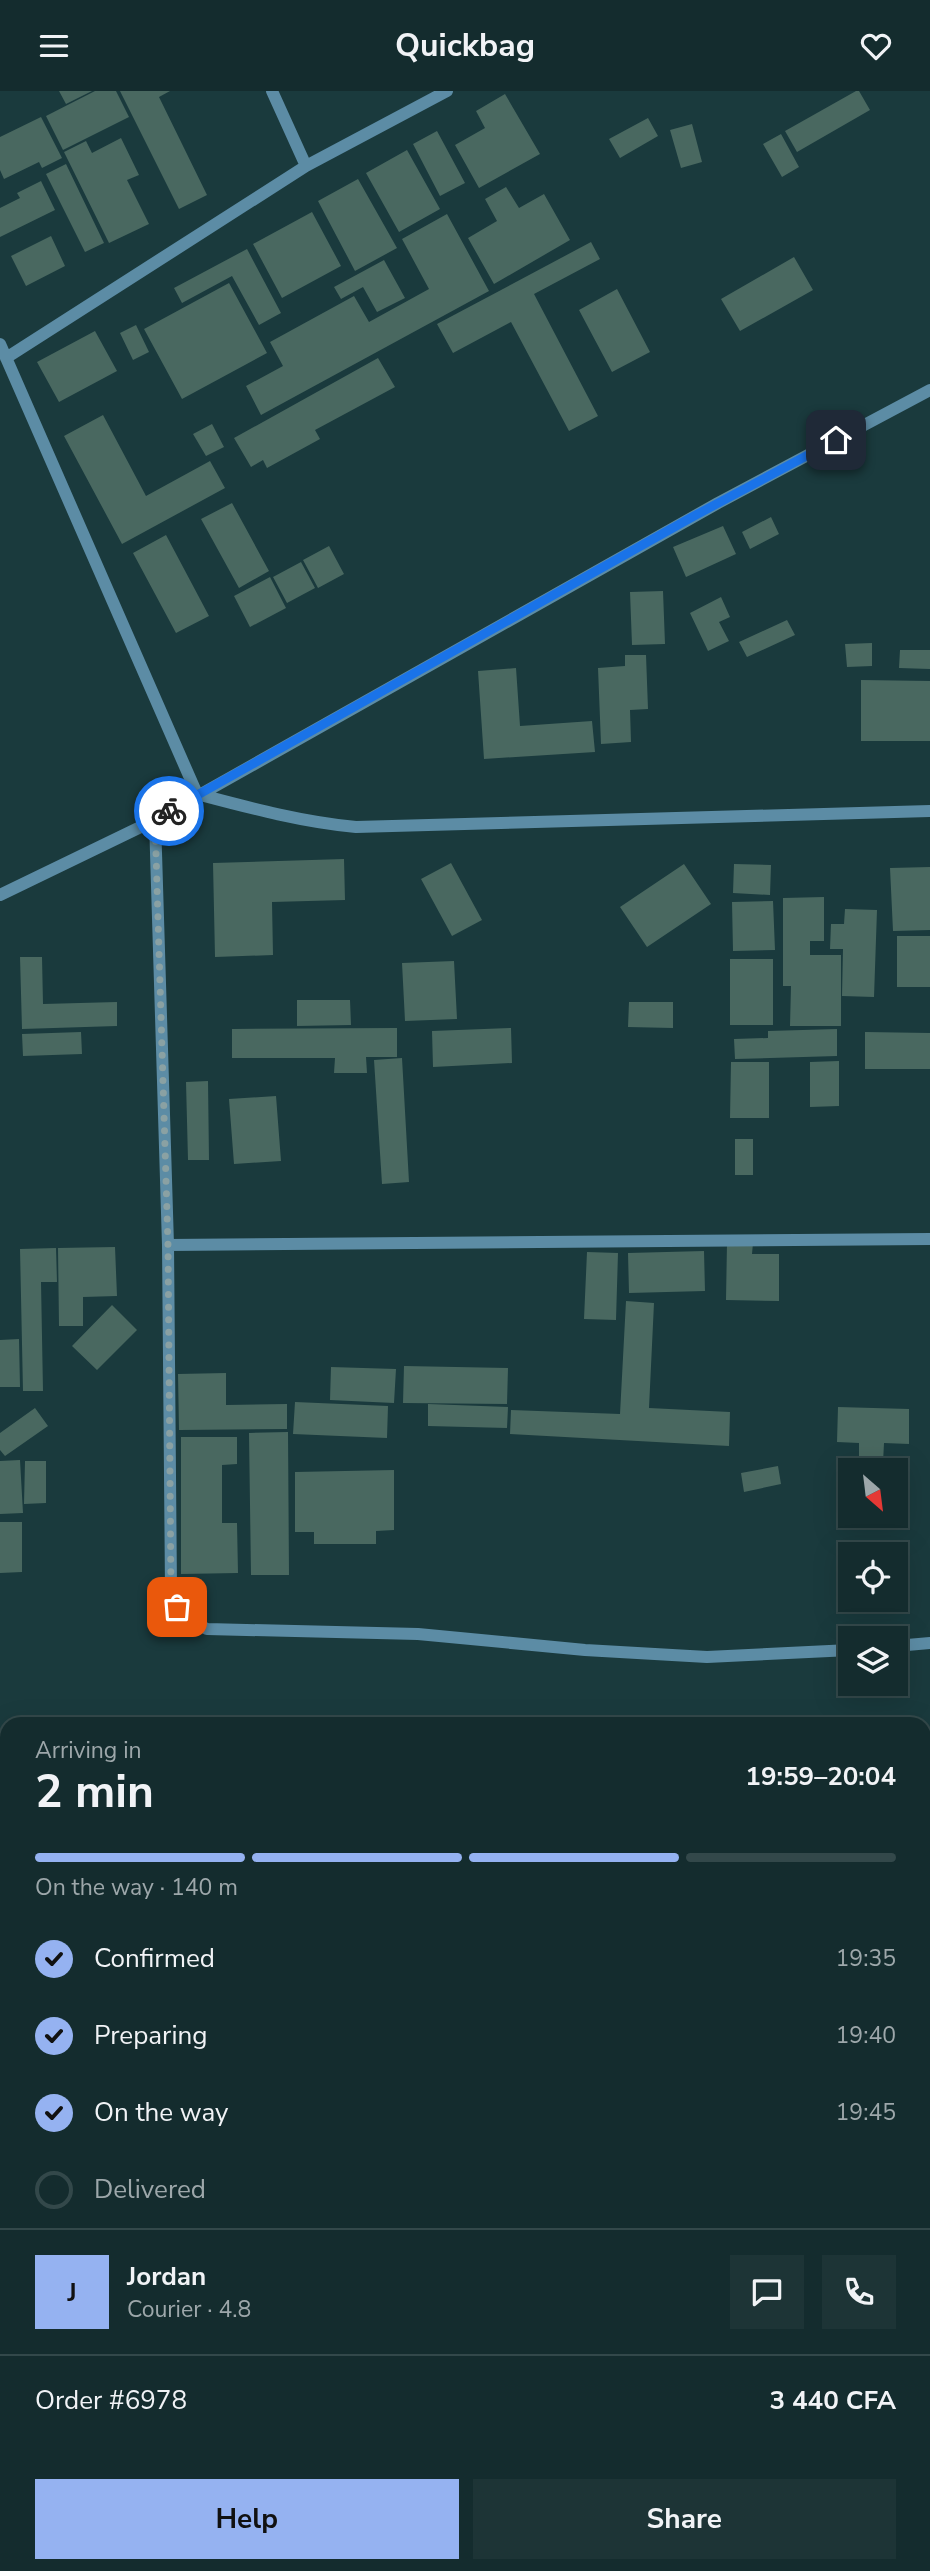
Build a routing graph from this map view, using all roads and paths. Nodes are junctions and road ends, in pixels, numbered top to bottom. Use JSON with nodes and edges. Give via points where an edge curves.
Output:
{"nodes":[{"id":1,"x":272,"y":91,"type":"edge"},
{"id":2,"x":447,"y":91,"type":"edge"},
{"id":3,"x":306,"y":166,"type":"junction"},
{"id":4,"x":0,"y":344,"type":"edge"},
{"id":5,"x":6,"y":358,"type":"junction"},
{"id":6,"x":930,"y":390,"type":"edge"},
{"id":7,"x":197,"y":794,"type":"junction"},
{"id":8,"x":930,"y":811,"type":"edge"},
{"id":9,"x":155,"y":820,"type":"junction"},
{"id":10,"x":0,"y":895,"type":"edge"},
{"id":11,"x":930,"y":1239,"type":"edge"},
{"id":12,"x":168,"y":1245,"type":"junction"},
{"id":13,"x":930,"y":1643,"type":"edge"},
{"id":14,"x":908,"y":1645,"type":"edge"},
{"id":15,"x":838,"y":1651,"type":"edge"}],
"edges":[{"from":1,"to":3,"type":"street"},
{"from":2,"to":3,"type":"street"},
{"from":3,"to":5,"type":"street"},
{"from":4,"to":5,"type":"street"},
{"from":5,"to":7,"type":"street"},
{"from":6,"to":7,"type":"street"},
{"from":7,"to":8,"type":"street","via":[[278,816],[356,827]]},
{"from":7,"to":9,"type":"street"},
{"from":9,"to":10,"type":"street"},
{"from":9,"to":12,"type":"street"},
{"from":11,"to":12,"type":"street"},
{"from":12,"to":15,"type":"street","via":[[171,1590],[177,1607],[192,1622],[207,1629],[418,1634],[707,1657]]},
{"from":13,"to":14,"type":"street"}]}
